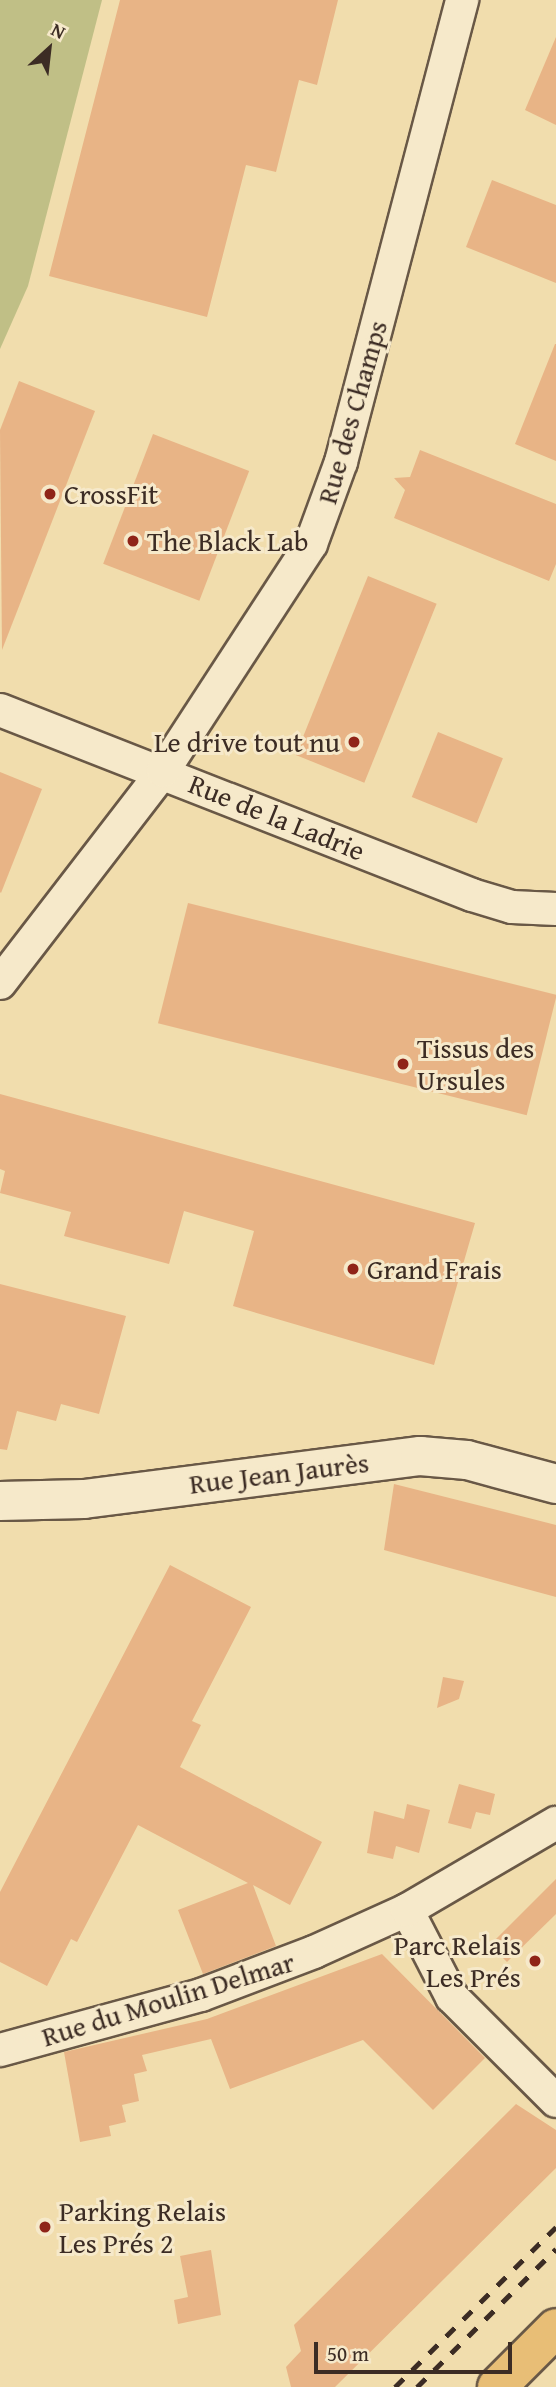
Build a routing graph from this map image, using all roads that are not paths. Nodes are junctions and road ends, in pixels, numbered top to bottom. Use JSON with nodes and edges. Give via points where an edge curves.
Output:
{"nodes":[{"id":1,"x":462,"y":0,"type":"edge"},
{"id":2,"x":0,"y":710,"type":"edge"},
{"id":3,"x":163,"y":771,"type":"junction"},
{"id":4,"x":556,"y":909,"type":"edge"},
{"id":5,"x":0,"y":983,"type":"edge"},
{"id":6,"x":556,"y":1484,"type":"edge"},
{"id":7,"x":0,"y":1501,"type":"edge"},
{"id":8,"x":556,"y":1823,"type":"edge"},
{"id":9,"x":407,"y":1910,"type":"junction"},
{"id":10,"x":0,"y":2050,"type":"edge"},
{"id":11,"x":556,"y":2101,"type":"edge"},
{"id":12,"x":556,"y":2328,"type":"edge"},
{"id":13,"x":497,"y":2387,"type":"edge"}],
"edges":[{"from":1,"to":3,"type":"street","name":"Rue des Champs","via":[[323,516],[281,599]]},
{"from":2,"to":3,"type":"street","name":"Rue de la Ladrie"},
{"from":3,"to":4,"type":"street","name":"Rue de la Ladrie","via":[[472,895],[512,908]]},
{"from":3,"to":5,"type":"street","name":"Rue des Champs"},
{"from":6,"to":7,"type":"street","name":"Rue Jean Jaurès","via":[[467,1460],[420,1456],[84,1499]]},
{"from":8,"to":9,"type":"street","name":"Rue du Moulin Delmar"},
{"from":9,"to":10,"type":"street","name":"Rue du Moulin Delmar","via":[[201,1995]]},
{"from":9,"to":11,"type":"street","via":[[452,1997]]},
{"from":12,"to":13,"type":"main road"}]}
